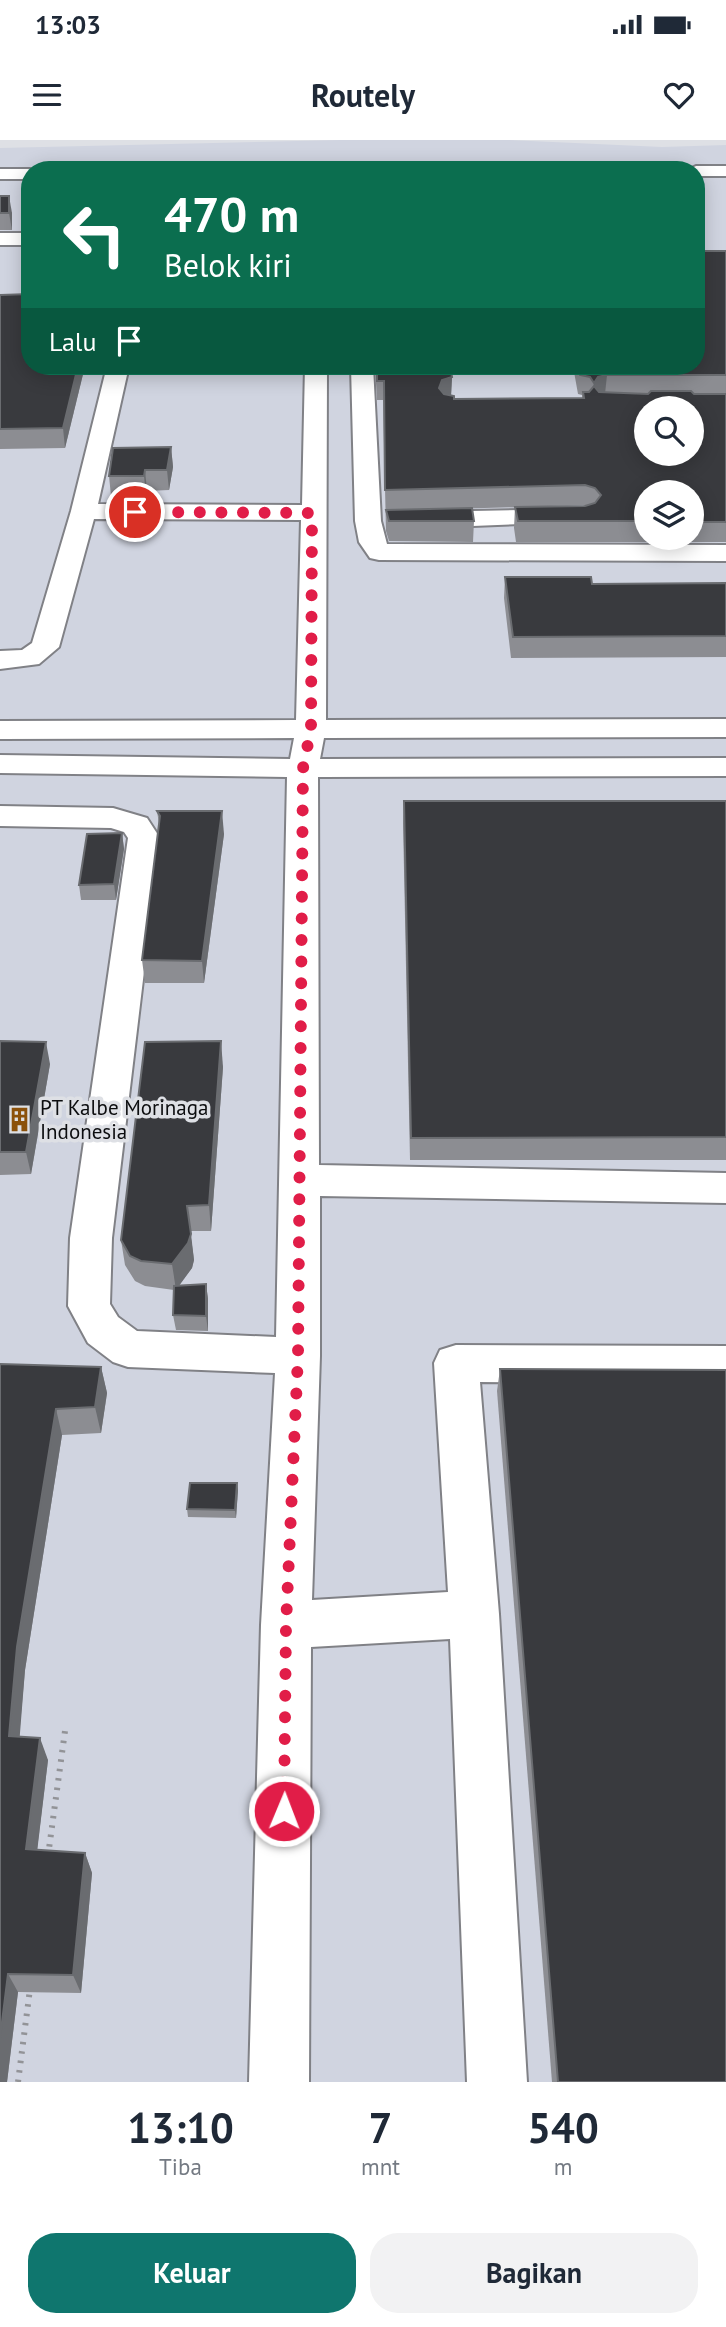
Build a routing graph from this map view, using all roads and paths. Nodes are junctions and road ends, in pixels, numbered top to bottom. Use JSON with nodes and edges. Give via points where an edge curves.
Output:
{"nodes":[{"id":1,"x":705,"y":171,"type":"edge"},
{"id":2,"x":726,"y":171,"type":"edge"},
{"id":3,"x":0,"y":174,"type":"edge"},
{"id":4,"x":21,"y":174,"type":"edge"},
{"id":5,"x":705,"y":185,"type":"edge"},
{"id":6,"x":726,"y":185,"type":"edge"},
{"id":7,"x":0,"y":239,"type":"edge"},
{"id":8,"x":21,"y":239,"type":"edge"},
{"id":9,"x":116,"y":375,"type":"edge"},
{"id":10,"x":316,"y":375,"type":"edge"},
{"id":11,"x":365,"y":375,"type":"edge"},
{"id":12,"x":84,"y":511,"type":"junction"},
{"id":13,"x":312,"y":513,"type":"junction"},
{"id":14,"x":583,"y":516,"type":"edge"},
{"id":15,"x":494,"y":518,"type":"junction"},
{"id":16,"x":368,"y":521,"type":"junction"},
{"id":17,"x":498,"y":552,"type":"junction"},
{"id":18,"x":726,"y":553,"type":"edge"},
{"id":19,"x":0,"y":660,"type":"edge"},
{"id":20,"x":726,"y":728,"type":"edge"},
{"id":21,"x":311,"y":729,"type":"junction"},
{"id":22,"x":0,"y":730,"type":"edge"},
{"id":23,"x":0,"y":764,"type":"edge"},
{"id":24,"x":726,"y":766,"type":"edge"},
{"id":25,"x":303,"y":768,"type":"junction"},
{"id":26,"x":0,"y":816,"type":"edge"},
{"id":27,"x":299,"y":1180,"type":"junction"},
{"id":28,"x":726,"y":1188,"type":"edge"},
{"id":29,"x":298,"y":1356,"type":"junction"},
{"id":30,"x":726,"y":1365,"type":"edge"},
{"id":31,"x":474,"y":1614,"type":"junction"},
{"id":32,"x":286,"y":1625,"type":"junction"},
{"id":33,"x":65,"y":1731,"type":"dead end"},
{"id":34,"x":47,"y":1864,"type":"edge"},
{"id":35,"x":31,"y":1984,"type":"edge"},
{"id":36,"x":18,"y":2082,"type":"edge"},
{"id":37,"x":279,"y":2082,"type":"edge"},
{"id":38,"x":497,"y":2082,"type":"edge"}],
"edges":[{"from":1,"to":2,"type":"street"},
{"from":3,"to":4,"type":"street"},
{"from":5,"to":6,"type":"street"},
{"from":7,"to":8,"type":"street"},
{"from":9,"to":12,"type":"street"},
{"from":10,"to":13,"type":"street"},
{"from":11,"to":16,"type":"street","via":[[376,408]]},
{"from":12,"to":13,"type":"street"},
{"from":12,"to":19,"type":"street","via":[[45,647],[29,658]]},
{"from":13,"to":21,"type":"street"},
{"from":14,"to":15,"type":"street"},
{"from":15,"to":16,"type":"street"},
{"from":15,"to":17,"type":"street"},
{"from":16,"to":17,"type":"street","via":[[379,552]]},
{"from":17,"to":18,"type":"street"},
{"from":20,"to":21,"type":"street"},
{"from":21,"to":22,"type":"street"},
{"from":21,"to":25,"type":"street"},
{"from":23,"to":25,"type":"street"},
{"from":24,"to":25,"type":"street"},
{"from":25,"to":27,"type":"street"},
{"from":26,"to":29,"type":"street","via":[[113,818],[136,825],[144,838],[91,1238],[89,1306],[103,1330],[128,1349]]},
{"from":27,"to":28,"type":"street"},
{"from":27,"to":29,"type":"street"},
{"from":29,"to":32,"type":"street"},
{"from":30,"to":31,"type":"street","via":[[457,1363]]},
{"from":31,"to":32,"type":"street"},
{"from":31,"to":38,"type":"street"},
{"from":32,"to":37,"type":"street"},
{"from":33,"to":34,"type":"path"},
{"from":35,"to":36,"type":"path"}]}
